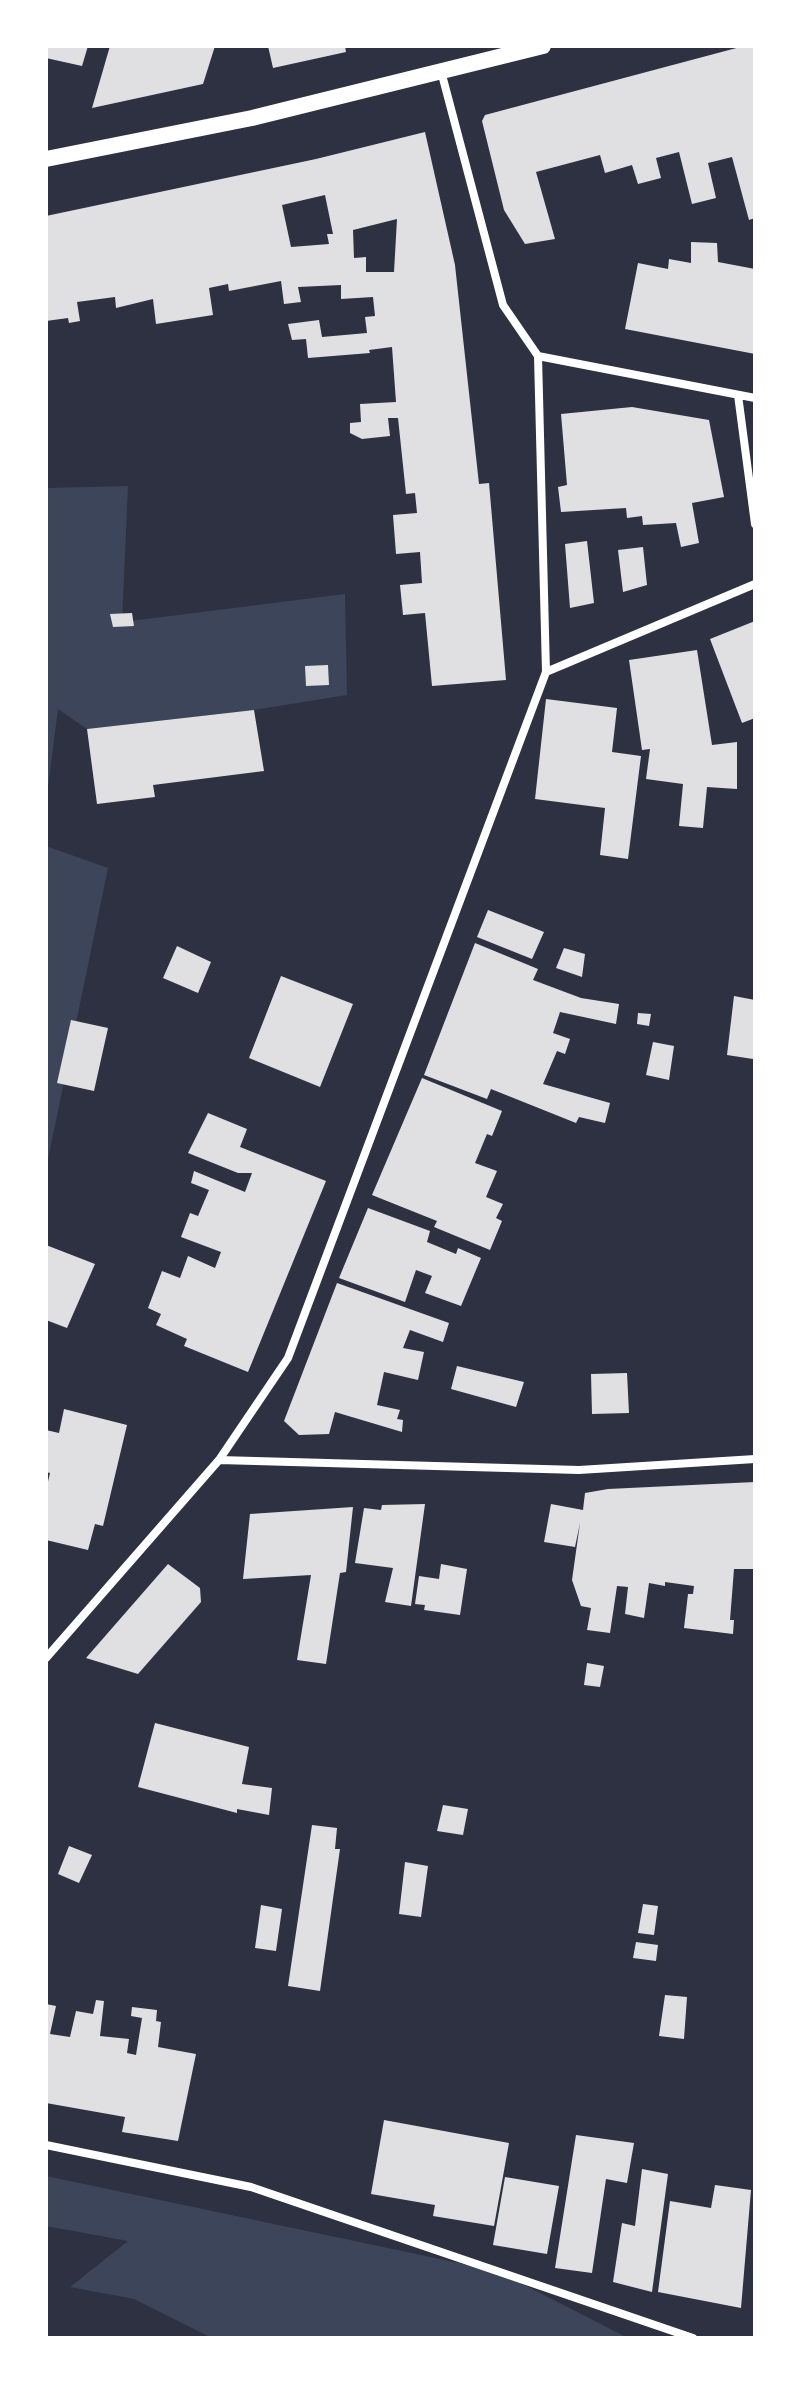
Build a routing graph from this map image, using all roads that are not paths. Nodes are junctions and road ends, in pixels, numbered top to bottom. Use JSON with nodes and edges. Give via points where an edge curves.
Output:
{"nodes":[{"id":1,"x":543,"y":46,"type":"edge"},
{"id":2,"x":514,"y":50,"type":"edge"},
{"id":3,"x":441,"y":71,"type":"junction"},
{"id":4,"x":46,"y":159,"type":"edge"},
{"id":5,"x":538,"y":356,"type":"junction"},
{"id":6,"x":738,"y":395,"type":"junction"},
{"id":7,"x":755,"y":398,"type":"edge"},
{"id":8,"x":755,"y":524,"type":"edge"},
{"id":9,"x":755,"y":584,"type":"edge"},
{"id":10,"x":546,"y":672,"type":"junction"},
{"id":11,"x":755,"y":1459,"type":"edge"},
{"id":12,"x":219,"y":1460,"type":"junction"},
{"id":13,"x":46,"y":1658,"type":"edge"},
{"id":14,"x":46,"y":2145,"type":"edge"},
{"id":15,"x":693,"y":2338,"type":"edge"}],
"edges":[{"from":1,"to":2,"type":"main road"},
{"from":2,"to":3,"type":"main road"},
{"from":3,"to":4,"type":"main road","via":[[252,118]]},
{"from":3,"to":5,"type":"street","via":[[503,305]]},
{"from":5,"to":6,"type":"street"},
{"from":5,"to":10,"type":"street"},
{"from":6,"to":7,"type":"street"},
{"from":6,"to":8,"type":"street"},
{"from":9,"to":10,"type":"street"},
{"from":10,"to":12,"type":"street","via":[[288,1358]]},
{"from":11,"to":12,"type":"street","via":[[579,1470]]},
{"from":12,"to":13,"type":"street"},
{"from":14,"to":15,"type":"street","via":[[251,2187]]}]}
